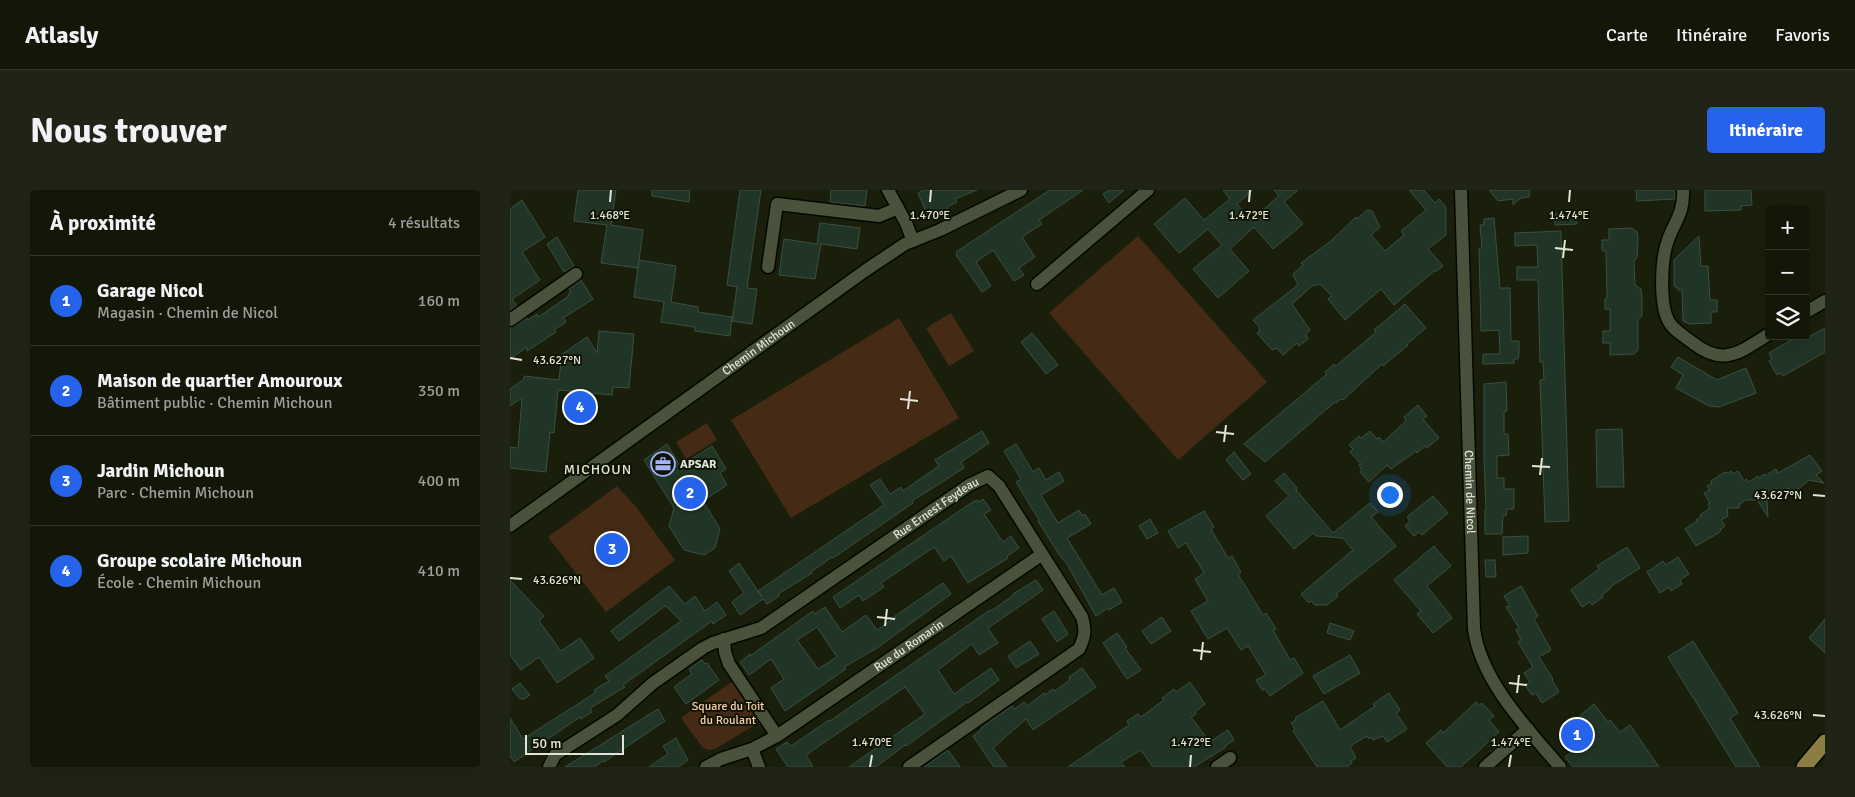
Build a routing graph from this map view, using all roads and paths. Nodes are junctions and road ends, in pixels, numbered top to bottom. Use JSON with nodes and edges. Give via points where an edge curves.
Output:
{"nodes":[{"id":1,"x":888,"y":190,"type":"edge"},
{"id":2,"x":1021,"y":190,"type":"edge"},
{"id":3,"x":1148,"y":190,"type":"edge"},
{"id":4,"x":1461,"y":190,"type":"edge"},
{"id":5,"x":1683,"y":190,"type":"edge"},
{"id":6,"x":898,"y":208,"type":"junction"},
{"id":7,"x":913,"y":241,"type":"junction"},
{"id":8,"x":768,"y":267,"type":"dead end"},
{"id":9,"x":576,"y":274,"type":"dead end"},
{"id":10,"x":1037,"y":284,"type":"dead end"},
{"id":11,"x":1825,"y":301,"type":"edge"},
{"id":12,"x":1810,"y":310,"type":"edge"},
{"id":13,"x":510,"y":320,"type":"edge"},
{"id":14,"x":1765,"y":336,"type":"edge"},
{"id":15,"x":510,"y":526,"type":"edge"},
{"id":16,"x":1041,"y":555,"type":"junction"},
{"id":17,"x":724,"y":639,"type":"junction"},
{"id":18,"x":1528,"y":729,"type":"junction"},
{"id":19,"x":777,"y":736,"type":"junction"},
{"id":20,"x":1825,"y":742,"type":"edge"},
{"id":21,"x":752,"y":748,"type":"junction"},
{"id":22,"x":1230,"y":758,"type":"dead end"},
{"id":23,"x":549,"y":767,"type":"edge"},
{"id":24,"x":706,"y":767,"type":"edge"},
{"id":25,"x":759,"y":767,"type":"edge"},
{"id":26,"x":909,"y":767,"type":"edge"},
{"id":27,"x":1218,"y":767,"type":"edge"},
{"id":28,"x":1485,"y":767,"type":"edge"},
{"id":29,"x":1560,"y":767,"type":"edge"},
{"id":30,"x":1804,"y":767,"type":"edge"}],
"edges":[{"from":1,"to":6,"type":"street"},
{"from":2,"to":7,"type":"street","name":"Chemin Michoun"},
{"from":3,"to":10,"type":"street"},
{"from":4,"to":18,"type":"street","name":"Chemin de Nicol","via":[[1475,637],[1489,676]]},
{"from":5,"to":14,"type":"street","via":[[1680,216],[1668,239],[1664,256],[1663,302],[1672,326],[1708,354],[1716,356],[1726,357]]},
{"from":6,"to":7,"type":"street"},
{"from":6,"to":8,"type":"street","via":[[879,216],[777,204]]},
{"from":7,"to":15,"type":"street","name":"Chemin Michoun","via":[[866,270]]},
{"from":9,"to":13,"type":"street"},
{"from":11,"to":12,"type":"street"},
{"from":16,"to":17,"type":"street","name":"Rue Ernest Feydeau","via":[[999,486],[988,476],[961,490],[774,620],[747,634]]},
{"from":16,"to":19,"type":"street","name":"Rue du Romarin"},
{"from":16,"to":26,"type":"street","name":"Rue Ernest Feydeau","via":[[1082,617],[1085,638],[1079,648]]},
{"from":17,"to":19,"type":"street","via":[[729,664]]},
{"from":17,"to":23,"type":"street","name":"Rue Ernest Feydeau","via":[[703,648],[662,676],[622,712],[555,755]]},
{"from":18,"to":28,"type":"street"},
{"from":18,"to":29,"type":"street","name":"Chemin de Nicol"},
{"from":19,"to":21,"type":"street","name":"Rue du Romarin"},
{"from":20,"to":30,"type":"main road"},
{"from":21,"to":24,"type":"street"},
{"from":21,"to":25,"type":"street"},
{"from":22,"to":27,"type":"street"}]}
